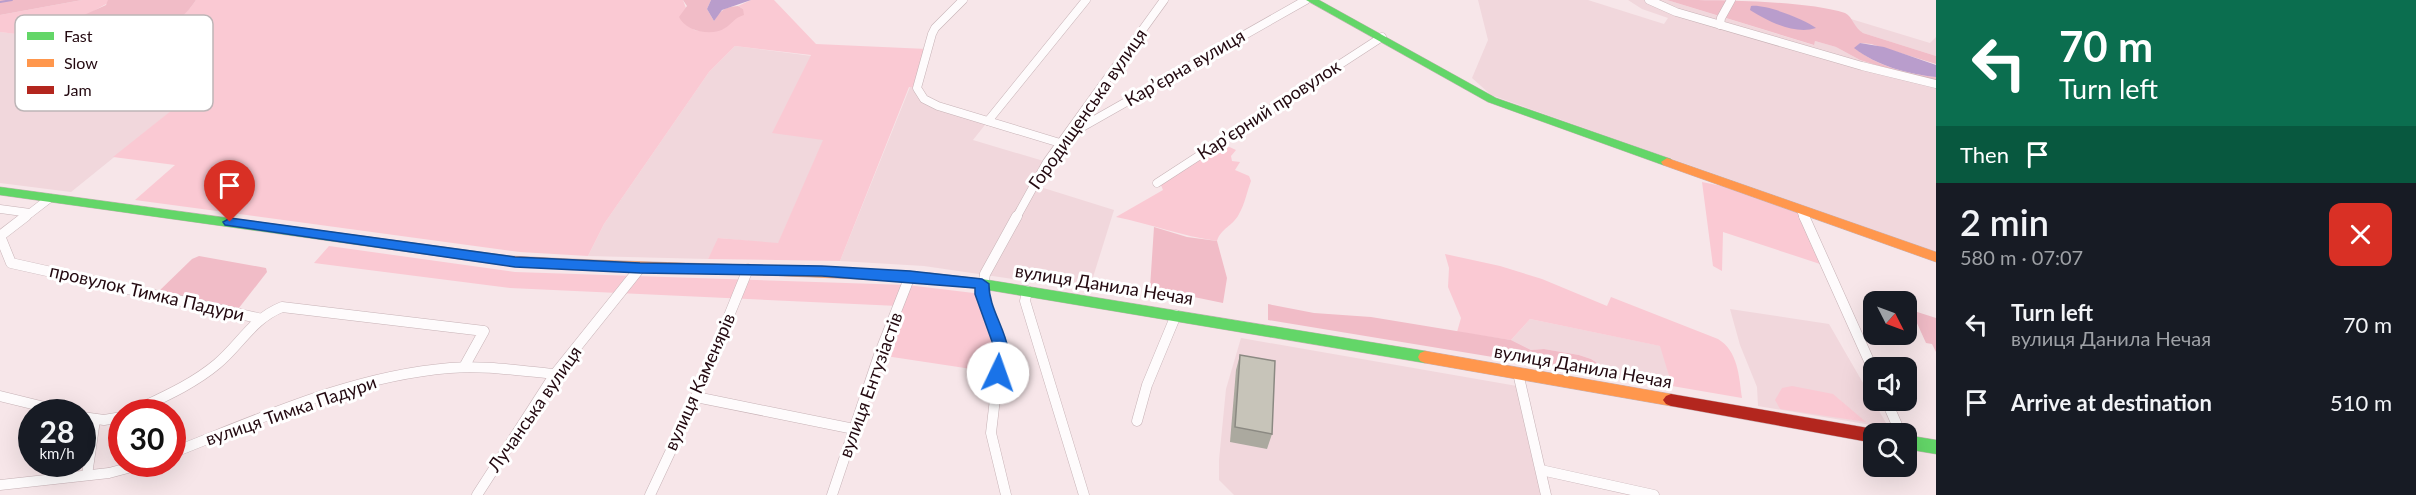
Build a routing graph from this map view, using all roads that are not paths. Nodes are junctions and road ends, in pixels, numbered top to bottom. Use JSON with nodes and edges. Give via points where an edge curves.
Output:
{"nodes":[{"id":1,"x":963,"y":0,"type":"edge"},
{"id":2,"x":1086,"y":0,"type":"edge"},
{"id":3,"x":1164,"y":0,"type":"edge"},
{"id":4,"x":1306,"y":0,"type":"edge"},
{"id":5,"x":1311,"y":0,"type":"edge"},
{"id":6,"x":1649,"y":0,"type":"edge"},
{"id":7,"x":1731,"y":0,"type":"edge"},
{"id":8,"x":1720,"y":25,"type":"junction"},
{"id":9,"x":1382,"y":37,"type":"junction"},
{"id":10,"x":1936,"y":84,"type":"edge"},
{"id":11,"x":988,"y":121,"type":"junction"},
{"id":12,"x":1062,"y":140,"type":"junction"},
{"id":13,"x":1157,"y":183,"type":"dead end"},
{"id":14,"x":0,"y":190,"type":"edge"},
{"id":15,"x":50,"y":198,"type":"junction"},
{"id":16,"x":0,"y":209,"type":"edge"},
{"id":17,"x":1801,"y":210,"type":"junction"},
{"id":18,"x":30,"y":213,"type":"junction"},
{"id":19,"x":0,"y":236,"type":"edge"},
{"id":20,"x":1936,"y":257,"type":"edge"},
{"id":21,"x":640,"y":268,"type":"junction"},
{"id":22,"x":748,"y":268,"type":"junction"},
{"id":23,"x":910,"y":276,"type":"junction"},
{"id":24,"x":982,"y":284,"type":"junction"},
{"id":25,"x":1027,"y":291,"type":"junction"},
{"id":26,"x":1176,"y":315,"type":"junction"},
{"id":27,"x":258,"y":318,"type":"junction"},
{"id":28,"x":1867,"y":357,"type":"edge"},
{"id":29,"x":464,"y":367,"type":"junction"},
{"id":30,"x":1518,"y":373,"type":"junction"},
{"id":31,"x":555,"y":374,"type":"junction"},
{"id":32,"x":0,"y":396,"type":"edge"},
{"id":33,"x":696,"y":397,"type":"junction"},
{"id":34,"x":156,"y":399,"type":"edge"},
{"id":35,"x":18,"y":400,"type":"edge"},
{"id":36,"x":1137,"y":422,"type":"dead end"},
{"id":37,"x":855,"y":429,"type":"junction"},
{"id":38,"x":1863,"y":434,"type":"edge"},
{"id":39,"x":1917,"y":444,"type":"edge"},
{"id":40,"x":1936,"y":447,"type":"edge"},
{"id":41,"x":186,"y":448,"type":"edge"},
{"id":42,"x":1541,"y":470,"type":"junction"},
{"id":43,"x":70,"y":477,"type":"edge"},
{"id":44,"x":0,"y":485,"type":"edge"},
{"id":45,"x":477,"y":495,"type":"edge"},
{"id":46,"x":650,"y":495,"type":"edge"},
{"id":47,"x":832,"y":495,"type":"edge"},
{"id":48,"x":1005,"y":495,"type":"edge"},
{"id":49,"x":1084,"y":495,"type":"edge"},
{"id":50,"x":1546,"y":495,"type":"edge"},
{"id":51,"x":1654,"y":495,"type":"edge"}],
"edges":[{"from":1,"to":11,"type":"street","via":[[935,28],[917,88],[933,104]]},
{"from":2,"to":11,"type":"street"},
{"from":3,"to":12,"type":"street","name":"Городищенська вулиця"},
{"from":4,"to":12,"type":"street","name":"Карʼєрна вулиця"},
{"from":5,"to":9,"type":"main road"},
{"from":6,"to":8,"type":"street"},
{"from":7,"to":8,"type":"street"},
{"from":8,"to":10,"type":"street"},
{"from":9,"to":13,"type":"street","name":"Карʼєрний провулок"},
{"from":9,"to":17,"type":"main road","via":[[1492,100]]},
{"from":11,"to":12,"type":"street"},
{"from":12,"to":24,"type":"street","name":"Городищенська вулиця"},
{"from":14,"to":15,"type":"main road","name":"вулиця Данила Нечая"},
{"from":15,"to":18,"type":"street"},
{"from":15,"to":21,"type":"main road","name":"вулиця Данила Нечая","via":[[515,262]]},
{"from":16,"to":18,"type":"street"},
{"from":17,"to":20,"type":"main road"},
{"from":17,"to":28,"type":"street"},
{"from":18,"to":19,"type":"street"},
{"from":19,"to":27,"type":"street","name":"провулок Тимка Падури","via":[[11,263]]},
{"from":21,"to":22,"type":"main road","name":"вулиця Данила Нечая"},
{"from":21,"to":31,"type":"street","name":"Лучанська вулиця"},
{"from":22,"to":23,"type":"main road","name":"вулиця Данила Нечая"},
{"from":22,"to":33,"type":"street","name":"вулиця Каменярів"},
{"from":23,"to":24,"type":"main road","name":"вулиця Данила Нечая"},
{"from":23,"to":37,"type":"street","name":"вулиця Ентузіастів"},
{"from":24,"to":25,"type":"main road","name":"вулиця Данила Нечая"},
{"from":24,"to":48,"type":"street","via":[[1001,347],[991,433]]},
{"from":25,"to":26,"type":"main road","name":"вулиця Данила Нечая"},
{"from":25,"to":49,"type":"street","via":[[1025,301]]},
{"from":26,"to":30,"type":"main road","name":"вулиця Данила Нечая"},
{"from":26,"to":36,"type":"street","via":[[1147,385]]},
{"from":27,"to":29,"type":"street","name":"провулок Тимка Падури","via":[[282,307],[484,331]]},
{"from":27,"to":34,"type":"street","via":[[212,368]]},
{"from":29,"to":31,"type":"street","name":"вулиця Тимка Падури"},
{"from":29,"to":41,"type":"street","name":"вулиця Тимка Падури","via":[[363,383]]},
{"from":30,"to":38,"type":"main road","name":"вулиця Данила Нечая"},
{"from":30,"to":42,"type":"street"},
{"from":31,"to":45,"type":"street","name":"Лучанська вулиця"},
{"from":32,"to":35,"type":"street"},
{"from":33,"to":37,"type":"street"},
{"from":33,"to":46,"type":"street","name":"вулиця Каменярів"},
{"from":37,"to":47,"type":"street","name":"вулиця Ентузіастів"},
{"from":39,"to":40,"type":"main road"},
{"from":42,"to":50,"type":"street"},
{"from":42,"to":51,"type":"street"},
{"from":43,"to":44,"type":"street"}]}
